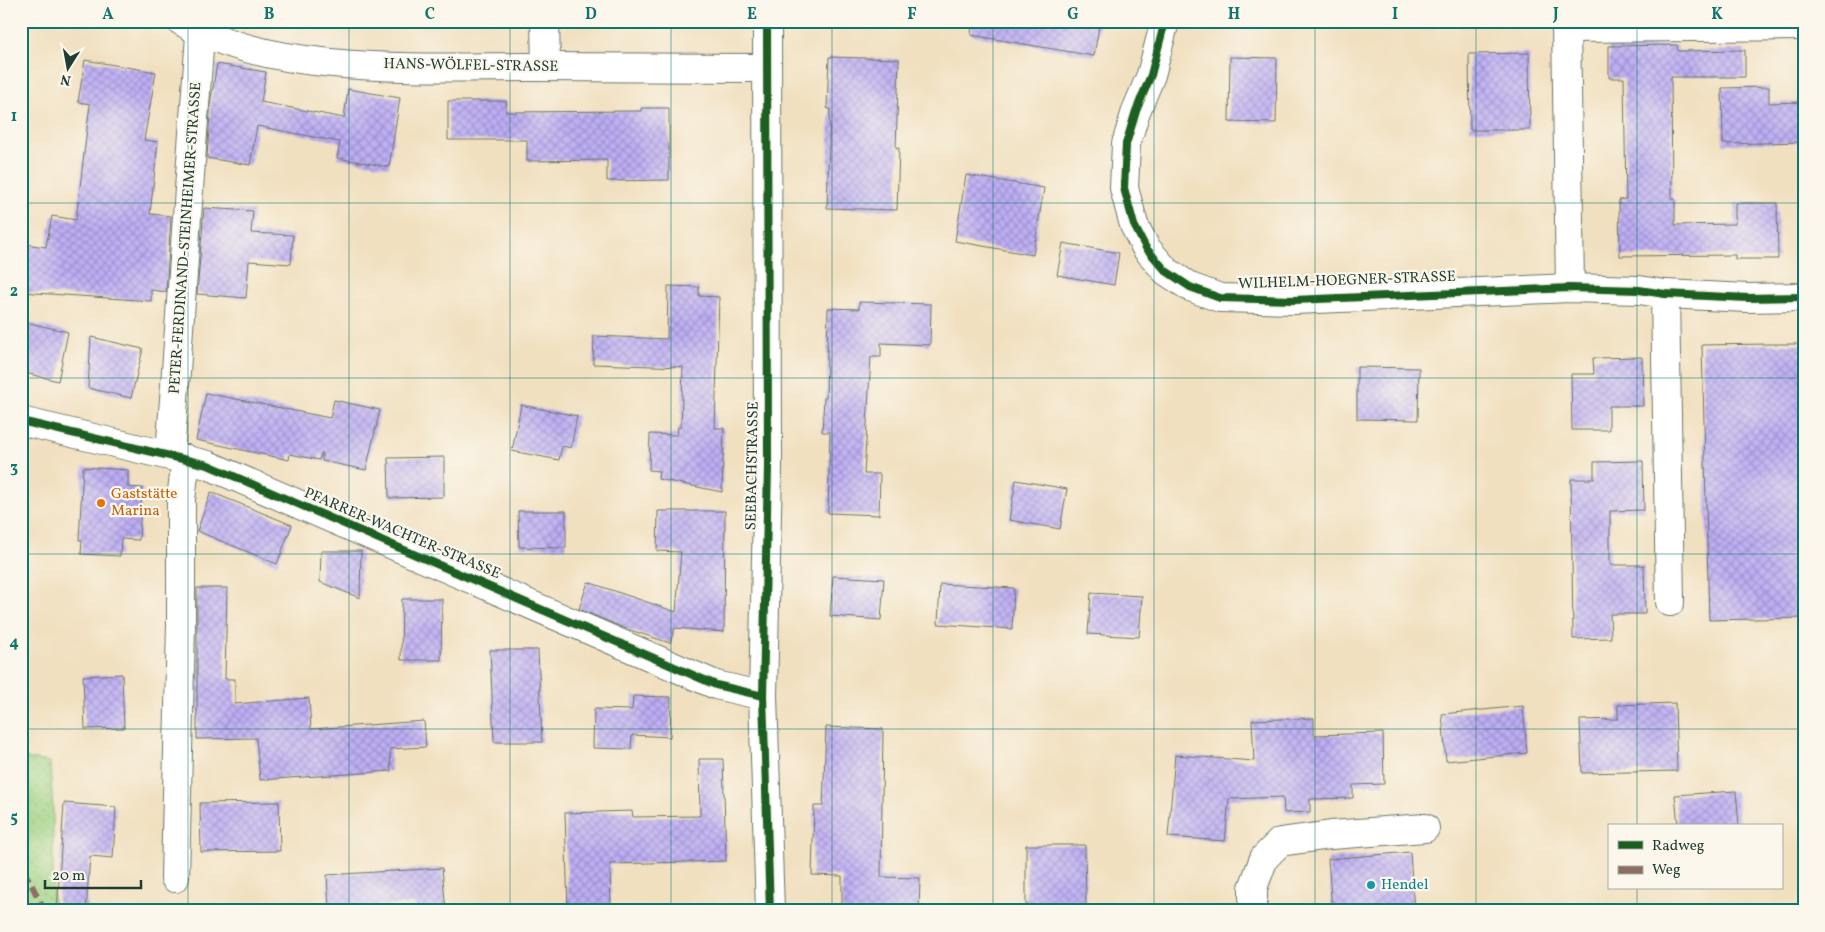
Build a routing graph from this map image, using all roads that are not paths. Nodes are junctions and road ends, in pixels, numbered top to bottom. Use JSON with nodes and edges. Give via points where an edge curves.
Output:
{"nodes":[{"id":1,"x":545,"y":21,"type":"edge"},
{"id":2,"x":767,"y":21,"type":"edge"},
{"id":3,"x":1165,"y":21,"type":"edge"},
{"id":4,"x":195,"y":25,"type":"edge"},
{"id":5,"x":1566,"y":25,"type":"edge"},
{"id":6,"x":1804,"y":26,"type":"edge"},
{"id":7,"x":546,"y":67,"type":"junction"},
{"id":8,"x":767,"y":68,"type":"junction"},
{"id":9,"x":1570,"y":288,"type":"junction"},
{"id":10,"x":1665,"y":294,"type":"junction"},
{"id":11,"x":1804,"y":297,"type":"edge"},
{"id":12,"x":21,"y":421,"type":"edge"},
{"id":13,"x":178,"y":457,"type":"junction"},
{"id":14,"x":1670,"y":602,"type":"dead end"},
{"id":15,"x":763,"y":696,"type":"junction"},
{"id":16,"x":1425,"y":828,"type":"dead end"},
{"id":17,"x":175,"y":878,"type":"dead end"},
{"id":18,"x":770,"y":911,"type":"edge"},
{"id":19,"x":1253,"y":911,"type":"edge"}],
"edges":[{"from":1,"to":7,"type":"street"},
{"from":2,"to":8,"type":"street","name":"SEEBACHSTRASSE"},
{"from":3,"to":9,"type":"street","name":"WILHELM-HOEGNER-STRASSE","via":[[1151,75],[1126,144],[1124,188],[1134,225],[1146,248],[1166,271],[1190,287],[1220,298],[1294,300]]},
{"from":4,"to":7,"type":"street","name":"HANS-WÖLFEL-STRASSE","via":[[284,58],[402,67]]},
{"from":4,"to":13,"type":"street","name":"PETER-FERDINAND-STEINHEIMER-STRASSE"},
{"from":5,"to":6,"type":"street"},
{"from":5,"to":9,"type":"street"},
{"from":7,"to":8,"type":"street","name":"HANS-WÖLFEL-STRASSE"},
{"from":8,"to":15,"type":"street","name":"SEEBACHSTRASSE","via":[[768,466]]},
{"from":9,"to":10,"type":"street","name":"WILHELM-HOEGNER-STRASSE"},
{"from":10,"to":11,"type":"street","name":"WILHELM-HOEGNER-STRASSE"},
{"from":10,"to":14,"type":"street"},
{"from":12,"to":13,"type":"street","name":"PFARRER-WACHTER-STRASSE"},
{"from":13,"to":15,"type":"street","name":"PFARRER-WACHTER-STRASSE","via":[[208,465],[716,685]]},
{"from":13,"to":17,"type":"street","name":"PETER-FERDINAND-STEINHEIMER-STRASSE","via":[[181,624]]},
{"from":15,"to":18,"type":"street","name":"SEEBACHSTRASSE"},
{"from":16,"to":19,"type":"street","via":[[1280,842],[1264,858],[1253,888]]}]}
